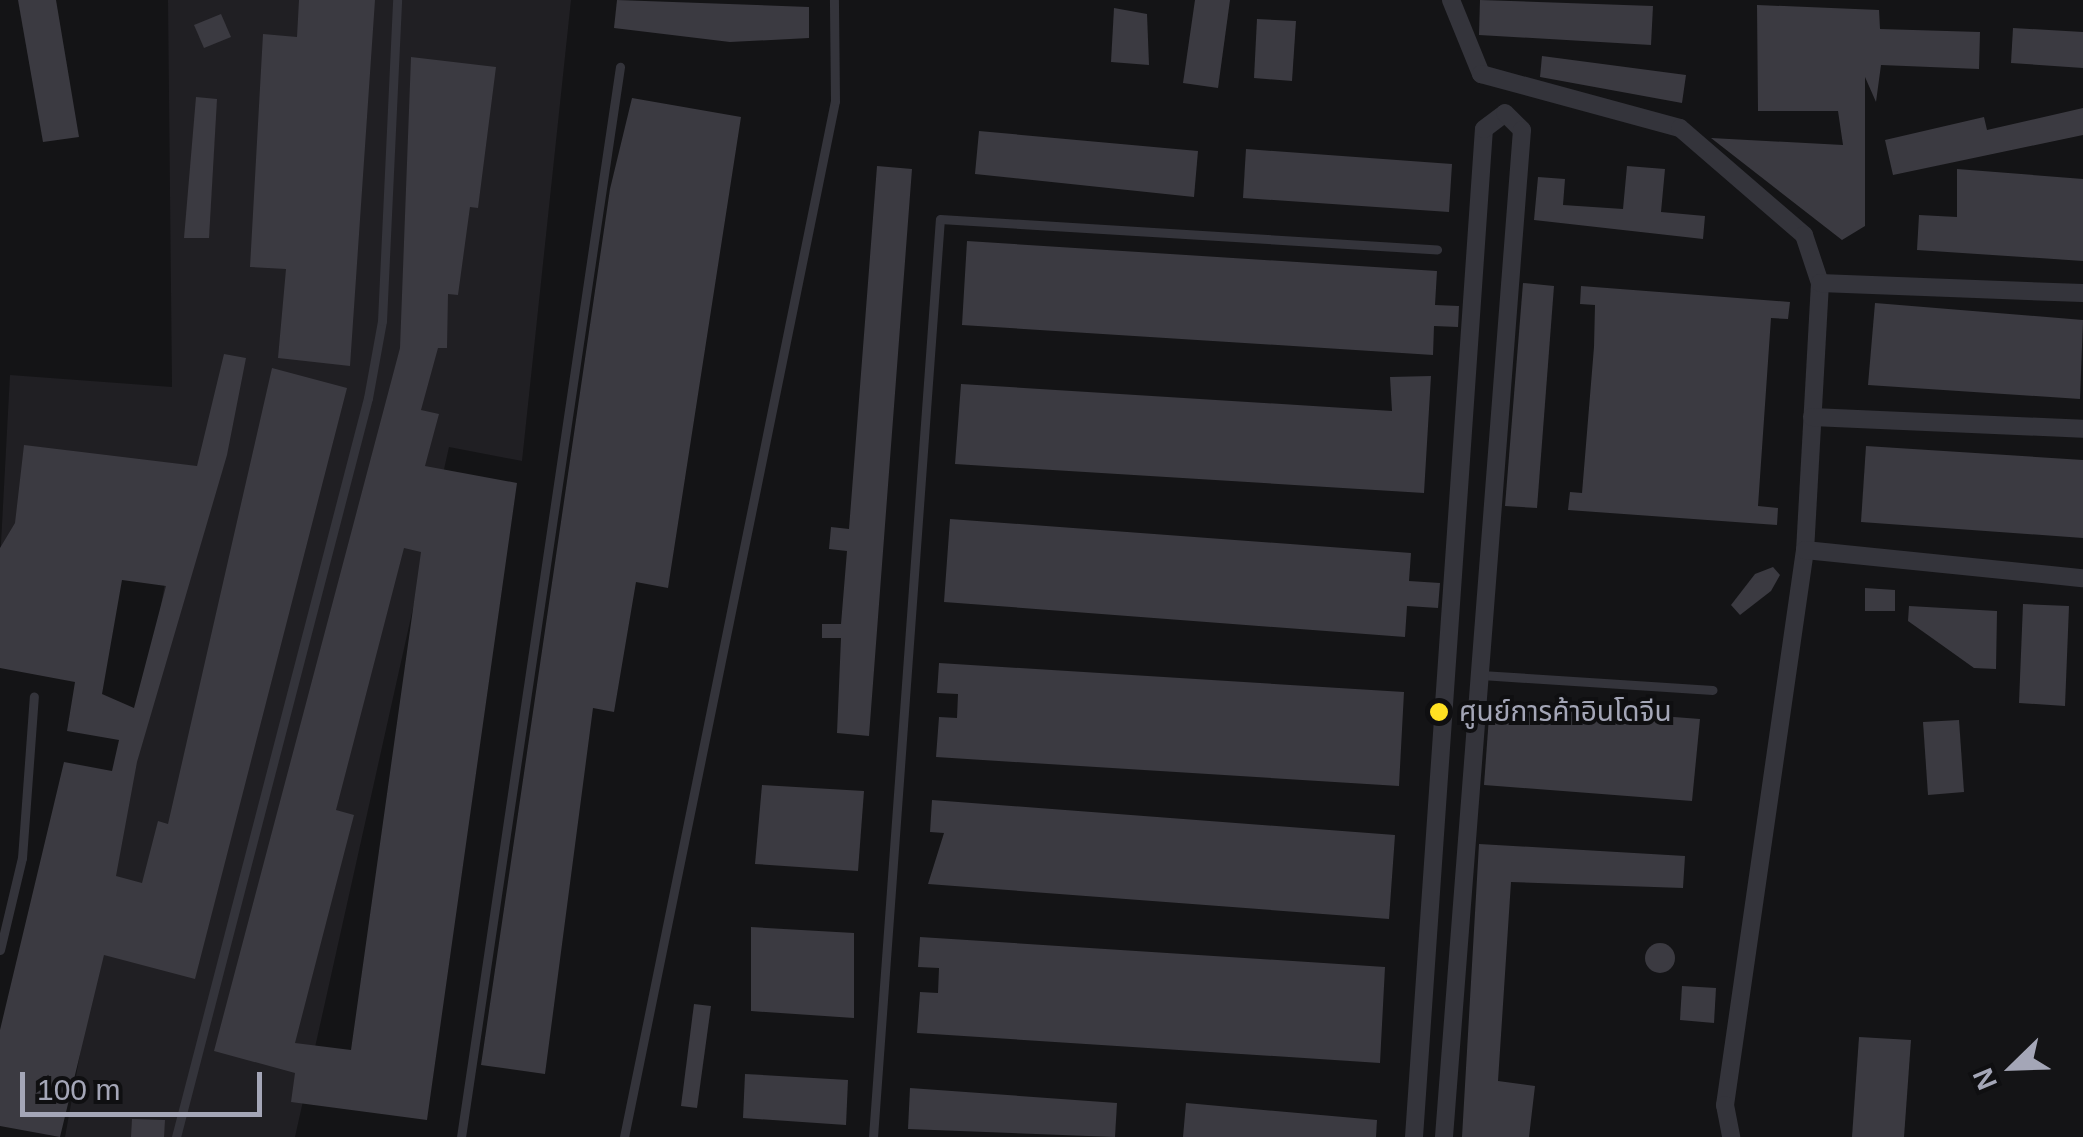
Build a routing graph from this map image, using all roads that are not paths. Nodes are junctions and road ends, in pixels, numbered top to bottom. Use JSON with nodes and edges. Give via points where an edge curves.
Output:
{"nodes":[{"id":1,"x":396,"y":0,"type":"edge"},
{"id":2,"x":834,"y":0,"type":"edge"},
{"id":3,"x":1451,"y":0,"type":"edge"},
{"id":4,"x":620,"y":67,"type":"dead end"},
{"id":5,"x":1481,"y":74,"type":"junction"},
{"id":6,"x":1505,"y":113,"type":"junction"},
{"id":7,"x":1436,"y":249,"type":"dead end"},
{"id":8,"x":1820,"y":283,"type":"junction"},
{"id":9,"x":2083,"y":293,"type":"edge"},
{"id":10,"x":1812,"y":417,"type":"junction"},
{"id":11,"x":2083,"y":430,"type":"edge"},
{"id":12,"x":1806,"y":550,"type":"junction"},
{"id":13,"x":2083,"y":578,"type":"edge"},
{"id":14,"x":1480,"y":674,"type":"junction"},
{"id":15,"x":1713,"y":690,"type":"dead end"},
{"id":16,"x":34,"y":696,"type":"dead end"},
{"id":17,"x":0,"y":950,"type":"edge"},
{"id":18,"x":176,"y":1137,"type":"edge"},
{"id":19,"x":461,"y":1137,"type":"edge"},
{"id":20,"x":624,"y":1137,"type":"edge"},
{"id":21,"x":872,"y":1137,"type":"edge"},
{"id":22,"x":1414,"y":1137,"type":"edge"},
{"id":23,"x":1444,"y":1137,"type":"edge"},
{"id":24,"x":1731,"y":1137,"type":"edge"}],
"edges":[{"from":1,"to":18,"type":"lane","via":[[382,321],[368,398]]},
{"from":2,"to":20,"type":"lane","via":[[835,101]]},
{"from":3,"to":5,"type":"street"},
{"from":4,"to":19,"type":"lane"},
{"from":5,"to":6,"type":"street"},
{"from":5,"to":8,"type":"street","via":[[1680,128],[1804,234]]},
{"from":6,"to":14,"type":"street","via":[[1522,130]]},
{"from":6,"to":22,"type":"street","via":[[1484,129]]},
{"from":7,"to":21,"type":"lane","via":[[940,219]]},
{"from":8,"to":9,"type":"street"},
{"from":8,"to":10,"type":"street"},
{"from":10,"to":11,"type":"street"},
{"from":10,"to":12,"type":"street"},
{"from":12,"to":13,"type":"street"},
{"from":12,"to":24,"type":"street","via":[[1725,1105]]},
{"from":14,"to":15,"type":"lane"},
{"from":14,"to":23,"type":"street"},
{"from":16,"to":17,"type":"lane","via":[[22,858]]}]}
